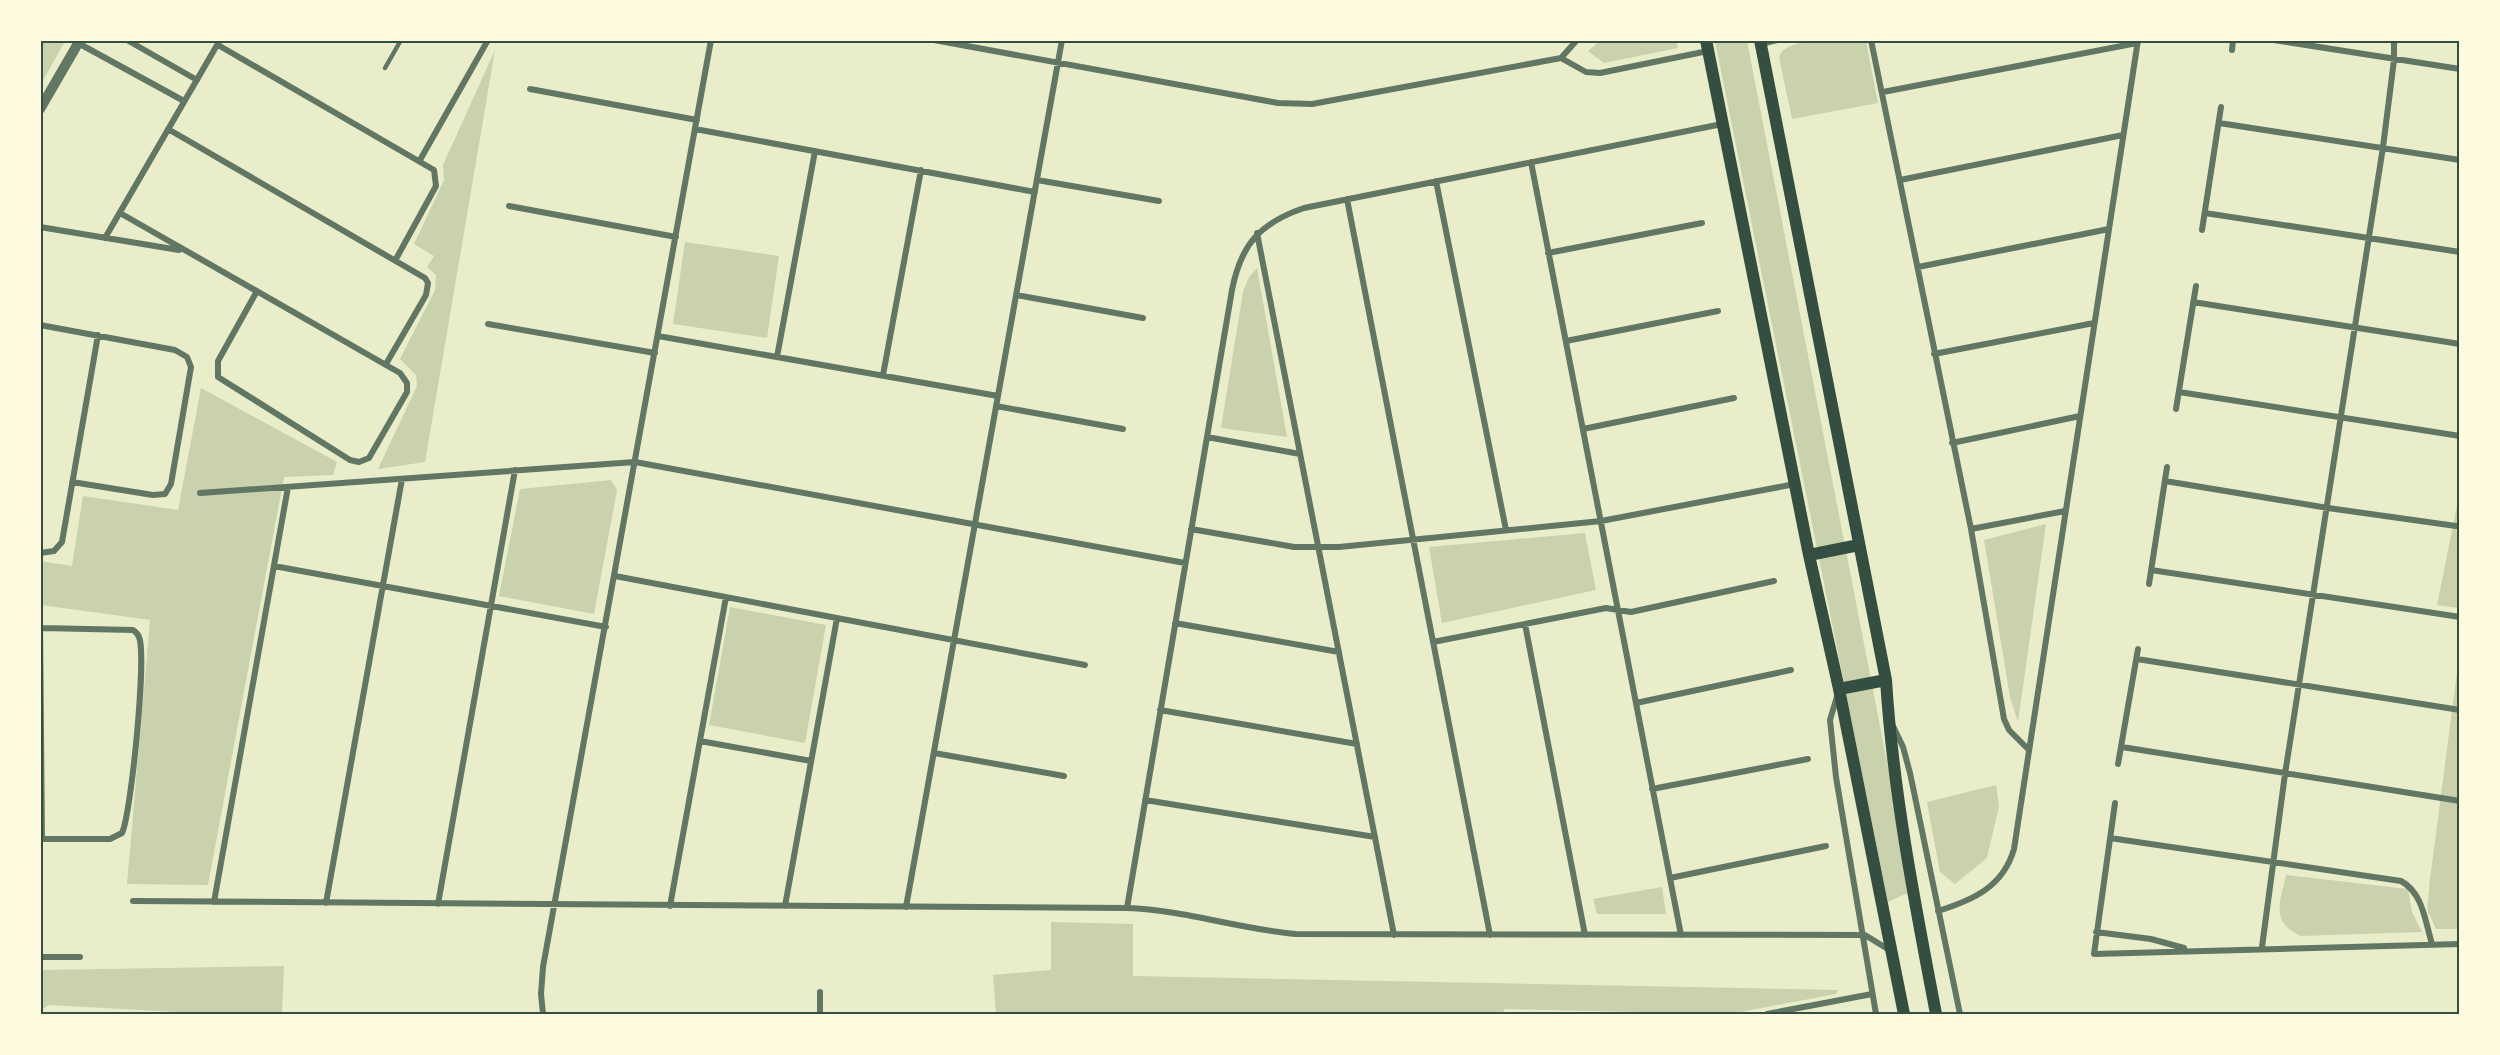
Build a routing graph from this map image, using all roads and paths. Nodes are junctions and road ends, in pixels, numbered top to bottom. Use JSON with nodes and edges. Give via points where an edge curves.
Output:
{"nodes":[{"id":1,"x":127,"y":40,"type":"edge"},
{"id":2,"x":401,"y":40,"type":"edge"},
{"id":3,"x":488,"y":40,"type":"edge"},
{"id":4,"x":711,"y":40,"type":"edge"},
{"id":5,"x":934,"y":40,"type":"edge"},
{"id":6,"x":1062,"y":40,"type":"edge"},
{"id":7,"x":1577,"y":40,"type":"edge"},
{"id":8,"x":1777,"y":40,"type":"edge"},
{"id":9,"x":1871,"y":40,"type":"edge"},
{"id":10,"x":2233,"y":40,"type":"edge"},
{"id":11,"x":2274,"y":40,"type":"edge"},
{"id":12,"x":2394,"y":40,"type":"edge"},
{"id":13,"x":79,"y":42,"type":"edge"},
{"id":14,"x":1760,"y":42,"type":"edge"},
{"id":15,"x":2137,"y":42,"type":"edge"},
{"id":16,"x":219,"y":43,"type":"edge"},
{"id":17,"x":1707,"y":46,"type":"edge"},
{"id":18,"x":2232,"y":50,"type":"dead end"},
{"id":19,"x":1561,"y":58,"type":"junction"},
{"id":20,"x":2394,"y":60,"type":"junction"},
{"id":21,"x":1058,"y":63,"type":"junction"},
{"id":22,"x":385,"y":68,"type":"dead end"},
{"id":23,"x":2460,"y":69,"type":"edge"},
{"id":24,"x":197,"y":80,"type":"junction"},
{"id":25,"x":530,"y":89,"type":"dead end"},
{"id":26,"x":1882,"y":92,"type":"junction"},
{"id":27,"x":184,"y":101,"type":"junction"},
{"id":28,"x":2221,"y":107,"type":"dead end"},
{"id":29,"x":40,"y":109,"type":"edge"},
{"id":30,"x":697,"y":120,"type":"junction"},
{"id":31,"x":2218,"y":123,"type":"junction"},
{"id":32,"x":1722,"y":124,"type":"junction"},
{"id":33,"x":168,"y":129,"type":"junction"},
{"id":34,"x":695,"y":129,"type":"junction"},
{"id":35,"x":2123,"y":135,"type":"junction"},
{"id":36,"x":2383,"y":147,"type":"junction"},
{"id":37,"x":815,"y":151,"type":"junction"},
{"id":38,"x":420,"y":160,"type":"junction"},
{"id":39,"x":2460,"y":160,"type":"edge"},
{"id":40,"x":1531,"y":162,"type":"junction"},
{"id":41,"x":921,"y":170,"type":"junction"},
{"id":42,"x":1036,"y":180,"type":"junction"},
{"id":43,"x":1900,"y":180,"type":"junction"},
{"id":44,"x":1436,"y":181,"type":"junction"},
{"id":45,"x":1035,"y":192,"type":"junction"},
{"id":46,"x":1347,"y":199,"type":"junction"},
{"id":47,"x":1159,"y":201,"type":"dead end"},
{"id":48,"x":509,"y":206,"type":"dead end"},
{"id":49,"x":120,"y":213,"type":"junction"},
{"id":50,"x":2205,"y":213,"type":"junction"},
{"id":51,"x":1702,"y":223,"type":"dead end"},
{"id":52,"x":40,"y":227,"type":"edge"},
{"id":53,"x":2109,"y":230,"type":"junction"},
{"id":54,"x":2202,"y":230,"type":"dead end"},
{"id":55,"x":1257,"y":233,"type":"junction"},
{"id":56,"x":676,"y":237,"type":"junction"},
{"id":57,"x":105,"y":238,"type":"junction"},
{"id":58,"x":2368,"y":238,"type":"junction"},
{"id":59,"x":186,"y":251,"type":"junction"},
{"id":60,"x":2460,"y":252,"type":"edge"},
{"id":61,"x":1548,"y":253,"type":"junction"},
{"id":62,"x":396,"y":259,"type":"junction"},
{"id":63,"x":1918,"y":267,"type":"junction"},
{"id":64,"x":2196,"y":286,"type":"dead end"},
{"id":65,"x":257,"y":291,"type":"junction"},
{"id":66,"x":1016,"y":295,"type":"junction"},
{"id":67,"x":2193,"y":302,"type":"junction"},
{"id":68,"x":1718,"y":311,"type":"dead end"},
{"id":69,"x":1143,"y":318,"type":"dead end"},
{"id":70,"x":2094,"y":323,"type":"junction"},
{"id":71,"x":488,"y":324,"type":"dead end"},
{"id":72,"x":40,"y":325,"type":"edge"},
{"id":73,"x":2355,"y":327,"type":"junction"},
{"id":74,"x":98,"y":335,"type":"junction"},
{"id":75,"x":658,"y":336,"type":"junction"},
{"id":76,"x":1566,"y":341,"type":"junction"},
{"id":77,"x":2460,"y":344,"type":"edge"},
{"id":78,"x":655,"y":353,"type":"junction"},
{"id":79,"x":1934,"y":354,"type":"junction"},
{"id":80,"x":777,"y":357,"type":"junction"},
{"id":81,"x":386,"y":364,"type":"junction"},
{"id":82,"x":884,"y":375,"type":"junction"},
{"id":83,"x":2179,"y":392,"type":"junction"},
{"id":84,"x":998,"y":396,"type":"junction"},
{"id":85,"x":1734,"y":398,"type":"dead end"},
{"id":86,"x":996,"y":406,"type":"junction"},
{"id":87,"x":2176,"y":409,"type":"dead end"},
{"id":88,"x":2080,"y":416,"type":"junction"},
{"id":89,"x":2342,"y":418,"type":"junction"},
{"id":90,"x":1123,"y":429,"type":"dead end"},
{"id":91,"x":1583,"y":429,"type":"junction"},
{"id":92,"x":2460,"y":436,"type":"edge"},
{"id":93,"x":1207,"y":437,"type":"junction"},
{"id":94,"x":1952,"y":442,"type":"junction"},
{"id":95,"x":1300,"y":454,"type":"junction"},
{"id":96,"x":635,"y":462,"type":"junction"},
{"id":97,"x":2167,"y":467,"type":"dead end"},
{"id":98,"x":515,"y":470,"type":"junction"},
{"id":99,"x":402,"y":478,"type":"junction"},
{"id":100,"x":2165,"y":481,"type":"junction"},
{"id":101,"x":72,"y":482,"type":"junction"},
{"id":102,"x":1795,"y":484,"type":"junction"},
{"id":103,"x":288,"y":487,"type":"junction"},
{"id":104,"x":200,"y":493,"type":"dead end"},
{"id":105,"x":2328,"y":508,"type":"junction"},
{"id":106,"x":2065,"y":511,"type":"junction"},
{"id":107,"x":1601,"y":521,"type":"junction"},
{"id":108,"x":975,"y":525,"type":"junction"},
{"id":109,"x":2456,"y":526,"type":"dead end"},
{"id":110,"x":1191,"y":529,"type":"junction"},
{"id":111,"x":1971,"y":529,"type":"junction"},
{"id":112,"x":1506,"y":530,"type":"junction"},
{"id":113,"x":1413,"y":539,"type":"junction"},
{"id":114,"x":1859,"y":544,"type":"junction"},
{"id":115,"x":1319,"y":548,"type":"junction"},
{"id":116,"x":40,"y":553,"type":"edge"},
{"id":117,"x":1809,"y":555,"type":"junction"},
{"id":118,"x":1185,"y":563,"type":"junction"},
{"id":119,"x":274,"y":566,"type":"junction"},
{"id":120,"x":2151,"y":570,"type":"junction"},
{"id":121,"x":615,"y":576,"type":"junction"},
{"id":122,"x":1774,"y":581,"type":"dead end"},
{"id":123,"x":2149,"y":584,"type":"dead end"},
{"id":124,"x":383,"y":586,"type":"junction"},
{"id":125,"x":2314,"y":595,"type":"junction"},
{"id":126,"x":726,"y":597,"type":"junction"},
{"id":127,"x":491,"y":606,"type":"junction"},
{"id":128,"x":1618,"y":610,"type":"junction"},
{"id":129,"x":2460,"y":617,"type":"edge"},
{"id":130,"x":837,"y":618,"type":"junction"},
{"id":131,"x":1175,"y":623,"type":"junction"},
{"id":132,"x":1526,"y":624,"type":"junction"},
{"id":133,"x":41,"y":626,"type":"edge"},
{"id":134,"x":606,"y":627,"type":"junction"},
{"id":135,"x":954,"y":640,"type":"junction"},
{"id":136,"x":1433,"y":642,"type":"junction"},
{"id":137,"x":2138,"y":649,"type":"dead end"},
{"id":138,"x":1339,"y":652,"type":"junction"},
{"id":139,"x":2137,"y":659,"type":"junction"},
{"id":140,"x":1085,"y":665,"type":"dead end"},
{"id":141,"x":1791,"y":670,"type":"dead end"},
{"id":142,"x":1886,"y":680,"type":"junction"},
{"id":143,"x":2299,"y":684,"type":"junction"},
{"id":144,"x":1839,"y":689,"type":"junction"},
{"id":145,"x":1636,"y":703,"type":"junction"},
{"id":146,"x":1160,"y":710,"type":"junction"},
{"id":147,"x":2460,"y":710,"type":"edge"},
{"id":148,"x":1888,"y":716,"type":"junction"},
{"id":149,"x":700,"y":741,"type":"junction"},
{"id":150,"x":1357,"y":744,"type":"junction"},
{"id":151,"x":2122,"y":747,"type":"junction"},
{"id":152,"x":2028,"y":749,"type":"junction"},
{"id":153,"x":934,"y":753,"type":"junction"},
{"id":154,"x":1808,"y":759,"type":"dead end"},
{"id":155,"x":811,"y":761,"type":"junction"},
{"id":156,"x":2118,"y":764,"type":"dead end"},
{"id":157,"x":2285,"y":774,"type":"junction"},
{"id":158,"x":1065,"y":776,"type":"dead end"},
{"id":159,"x":1652,"y":789,"type":"junction"},
{"id":160,"x":1145,"y":800,"type":"junction"},
{"id":161,"x":2460,"y":801,"type":"edge"},
{"id":162,"x":2115,"y":803,"type":"dead end"},
{"id":163,"x":1375,"y":837,"type":"junction"},
{"id":164,"x":2110,"y":838,"type":"junction"},
{"id":165,"x":41,"y":839,"type":"edge"},
{"id":166,"x":1827,"y":846,"type":"dead end"},
{"id":167,"x":2273,"y":862,"type":"junction"},
{"id":168,"x":1670,"y":878,"type":"junction"},
{"id":169,"x":133,"y":901,"type":"dead end"},
{"id":170,"x":214,"y":902,"type":"junction"},
{"id":171,"x":326,"y":903,"type":"junction"},
{"id":172,"x":438,"y":904,"type":"junction"},
{"id":173,"x":555,"y":905,"type":"junction"},
{"id":174,"x":670,"y":906,"type":"junction"},
{"id":175,"x":785,"y":906,"type":"junction"},
{"id":176,"x":906,"y":907,"type":"junction"},
{"id":177,"x":1127,"y":908,"type":"junction"},
{"id":178,"x":1938,"y":911,"type":"junction"},
{"id":179,"x":2096,"y":932,"type":"junction"},
{"id":180,"x":1394,"y":935,"type":"junction"},
{"id":181,"x":1490,"y":935,"type":"junction"},
{"id":182,"x":1585,"y":935,"type":"junction"},
{"id":183,"x":1681,"y":935,"type":"junction"},
{"id":184,"x":1864,"y":935,"type":"junction"},
{"id":185,"x":2432,"y":944,"type":"junction"},
{"id":186,"x":2460,"y":944,"type":"edge"},
{"id":187,"x":2262,"y":947,"type":"junction"},
{"id":188,"x":2187,"y":949,"type":"junction"},
{"id":189,"x":1892,"y":951,"type":"junction"},
{"id":190,"x":40,"y":957,"type":"edge"},
{"id":191,"x":80,"y":957,"type":"dead end"},
{"id":192,"x":820,"y":992,"type":"dead end"},
{"id":193,"x":1872,"y":994,"type":"junction"},
{"id":194,"x":543,"y":1014,"type":"edge"},
{"id":195,"x":820,"y":1014,"type":"edge"},
{"id":196,"x":1767,"y":1014,"type":"edge"},
{"id":197,"x":1876,"y":1014,"type":"edge"},
{"id":198,"x":1904,"y":1014,"type":"edge"},
{"id":199,"x":1936,"y":1014,"type":"edge"},
{"id":200,"x":1960,"y":1014,"type":"edge"}],
"edges":[{"from":1,"to":24,"type":"street"},
{"from":2,"to":22,"type":"lane"},
{"from":3,"to":38,"type":"street"},
{"from":4,"to":30,"type":"street"},
{"from":5,"to":21,"type":"street"},
{"from":6,"to":21,"type":"street"},
{"from":7,"to":19,"type":"street"},
{"from":8,"to":14,"type":"street"},
{"from":9,"to":26,"type":"street"},
{"from":10,"to":18,"type":"street"},
{"from":11,"to":20,"type":"street"},
{"from":12,"to":20,"type":"street"},
{"from":13,"to":27,"type":"street"},
{"from":13,"to":29,"type":"street"},
{"from":14,"to":114,"type":"main road"},
{"from":15,"to":26,"type":"street"},
{"from":15,"to":35,"type":"street"},
{"from":16,"to":24,"type":"street"},
{"from":16,"to":38,"type":"street"},
{"from":17,"to":19,"type":"street","via":[[1600,73],[1586,72]]},
{"from":17,"to":32,"type":"main road"},
{"from":19,"to":21,"type":"street","via":[[1312,104],[1278,103]]},
{"from":20,"to":23,"type":"street"},
{"from":20,"to":36,"type":"street"},
{"from":21,"to":42,"type":"street"},
{"from":24,"to":27,"type":"street"},
{"from":25,"to":30,"type":"street"},
{"from":26,"to":43,"type":"street"},
{"from":27,"to":33,"type":"street"},
{"from":28,"to":31,"type":"street"},
{"from":30,"to":34,"type":"street"},
{"from":31,"to":36,"type":"street"},
{"from":31,"to":50,"type":"street"},
{"from":32,"to":40,"type":"street"},
{"from":32,"to":102,"type":"main road"},
{"from":33,"to":49,"type":"street"},
{"from":33,"to":62,"type":"street"},
{"from":34,"to":37,"type":"street"},
{"from":34,"to":56,"type":"street"},
{"from":35,"to":43,"type":"street"},
{"from":35,"to":53,"type":"street"},
{"from":36,"to":39,"type":"street"},
{"from":36,"to":58,"type":"street"},
{"from":37,"to":41,"type":"street"},
{"from":37,"to":80,"type":"street"},
{"from":38,"to":62,"type":"street","via":[[434,171],[436,186]]},
{"from":40,"to":44,"type":"street"},
{"from":40,"to":61,"type":"street"},
{"from":41,"to":45,"type":"street"},
{"from":41,"to":82,"type":"street"},
{"from":42,"to":45,"type":"street"},
{"from":42,"to":47,"type":"street"},
{"from":43,"to":63,"type":"street"},
{"from":44,"to":46,"type":"street"},
{"from":44,"to":112,"type":"street"},
{"from":45,"to":66,"type":"street"},
{"from":46,"to":55,"type":"street","via":[[1289,213]]},
{"from":46,"to":113,"type":"street"},
{"from":48,"to":56,"type":"street"},
{"from":49,"to":57,"type":"street"},
{"from":49,"to":59,"type":"street"},
{"from":50,"to":54,"type":"street"},
{"from":50,"to":58,"type":"street"},
{"from":51,"to":61,"type":"street"},
{"from":52,"to":57,"type":"street"},
{"from":53,"to":63,"type":"street"},
{"from":53,"to":70,"type":"street"},
{"from":55,"to":93,"type":"street","via":[[1235,275]]},
{"from":55,"to":95,"type":"street"},
{"from":56,"to":75,"type":"street"},
{"from":57,"to":59,"type":"street"},
{"from":58,"to":60,"type":"street"},
{"from":58,"to":73,"type":"street"},
{"from":59,"to":65,"type":"street"},
{"from":61,"to":76,"type":"street"},
{"from":62,"to":81,"type":"street","via":[[421,274],[428,289]]},
{"from":63,"to":79,"type":"street"},
{"from":64,"to":67,"type":"street"},
{"from":65,"to":81,"type":"street"},
{"from":65,"to":81,"type":"street","via":[[218,361],[218,377],[355,461],[364,461],[372,453],[407,392],[405,377]]},
{"from":66,"to":69,"type":"street"},
{"from":66,"to":84,"type":"street"},
{"from":67,"to":73,"type":"street"},
{"from":67,"to":83,"type":"street"},
{"from":68,"to":76,"type":"street"},
{"from":70,"to":79,"type":"street"},
{"from":70,"to":88,"type":"street"},
{"from":71,"to":78,"type":"street"},
{"from":72,"to":74,"type":"street"},
{"from":73,"to":77,"type":"street"},
{"from":73,"to":89,"type":"street"},
{"from":74,"to":101,"type":"street"},
{"from":74,"to":101,"type":"street","via":[[180,351],[190,362],[191,372],[171,484],[165,494]]},
{"from":75,"to":78,"type":"street"},
{"from":75,"to":80,"type":"street"},
{"from":76,"to":91,"type":"street"},
{"from":78,"to":96,"type":"street"},
{"from":79,"to":94,"type":"street"},
{"from":80,"to":82,"type":"street"},
{"from":82,"to":84,"type":"street"},
{"from":83,"to":87,"type":"street"},
{"from":83,"to":89,"type":"street"},
{"from":84,"to":86,"type":"street"},
{"from":85,"to":91,"type":"street"},
{"from":86,"to":90,"type":"street"},
{"from":86,"to":108,"type":"street"},
{"from":88,"to":94,"type":"street"},
{"from":88,"to":106,"type":"street"},
{"from":89,"to":92,"type":"street"},
{"from":89,"to":105,"type":"street"},
{"from":91,"to":107,"type":"street"},
{"from":93,"to":95,"type":"street"},
{"from":93,"to":110,"type":"street"},
{"from":94,"to":111,"type":"street"},
{"from":95,"to":115,"type":"street"},
{"from":96,"to":98,"type":"street"},
{"from":96,"to":108,"type":"street"},
{"from":96,"to":121,"type":"street"},
{"from":97,"to":100,"type":"street"},
{"from":98,"to":99,"type":"street"},
{"from":98,"to":127,"type":"street"},
{"from":99,"to":103,"type":"street"},
{"from":99,"to":124,"type":"street"},
{"from":100,"to":105,"type":"street"},
{"from":100,"to":120,"type":"street"},
{"from":101,"to":116,"type":"street","via":[[62,542],[51,553]]},
{"from":102,"to":107,"type":"street"},
{"from":102,"to":117,"type":"main road"},
{"from":103,"to":104,"type":"street"},
{"from":103,"to":119,"type":"street"},
{"from":105,"to":109,"type":"street"},
{"from":105,"to":125,"type":"street"},
{"from":106,"to":111,"type":"street"},
{"from":106,"to":152,"type":"street"},
{"from":107,"to":112,"type":"street"},
{"from":107,"to":128,"type":"street"},
{"from":108,"to":118,"type":"street"},
{"from":108,"to":135,"type":"street"},
{"from":110,"to":115,"type":"street"},
{"from":110,"to":118,"type":"street"},
{"from":111,"to":152,"type":"street","via":[[2004,719]]},
{"from":112,"to":113,"type":"street"},
{"from":113,"to":115,"type":"street"},
{"from":113,"to":136,"type":"street"},
{"from":114,"to":117,"type":"main road"},
{"from":114,"to":142,"type":"main road"},
{"from":115,"to":138,"type":"street"},
{"from":117,"to":144,"type":"main road"},
{"from":118,"to":131,"type":"street"},
{"from":119,"to":124,"type":"street"},
{"from":119,"to":170,"type":"street"},
{"from":120,"to":123,"type":"street"},
{"from":120,"to":125,"type":"street"},
{"from":121,"to":126,"type":"street"},
{"from":121,"to":134,"type":"street"},
{"from":122,"to":128,"type":"street","via":[[1631,612]]},
{"from":124,"to":127,"type":"street"},
{"from":124,"to":171,"type":"street"},
{"from":125,"to":129,"type":"street"},
{"from":125,"to":143,"type":"street"},
{"from":126,"to":130,"type":"street"},
{"from":126,"to":149,"type":"street"},
{"from":127,"to":134,"type":"street"},
{"from":127,"to":172,"type":"street"},
{"from":128,"to":132,"type":"street","via":[[1606,608]]},
{"from":128,"to":145,"type":"street"},
{"from":130,"to":135,"type":"street"},
{"from":130,"to":155,"type":"street"},
{"from":131,"to":138,"type":"street"},
{"from":131,"to":146,"type":"street"},
{"from":132,"to":136,"type":"street"},
{"from":132,"to":182,"type":"street"},
{"from":133,"to":165,"type":"street"},
{"from":133,"to":165,"type":"street","via":[[129,629],[139,637],[141,679],[124,829],[118,837]]},
{"from":134,"to":173,"type":"street"},
{"from":135,"to":140,"type":"street"},
{"from":135,"to":153,"type":"street"},
{"from":136,"to":181,"type":"street"},
{"from":137,"to":139,"type":"street"},
{"from":138,"to":150,"type":"street"},
{"from":139,"to":143,"type":"street"},
{"from":139,"to":151,"type":"street"},
{"from":141,"to":145,"type":"street"},
{"from":142,"to":144,"type":"main road"},
{"from":142,"to":148,"type":"main road"},
{"from":143,"to":147,"type":"street"},
{"from":143,"to":157,"type":"street"},
{"from":144,"to":184,"type":"street","via":[[1830,720]]},
{"from":144,"to":189,"type":"main road"},
{"from":145,"to":159,"type":"street"},
{"from":146,"to":150,"type":"street"},
{"from":146,"to":160,"type":"street"},
{"from":148,"to":178,"type":"street","via":[[1906,756]]},
{"from":148,"to":199,"type":"main road","via":[[1916,914]]},
{"from":149,"to":155,"type":"street"},
{"from":149,"to":174,"type":"street"},
{"from":150,"to":163,"type":"street"},
{"from":151,"to":156,"type":"street"},
{"from":151,"to":157,"type":"street"},
{"from":152,"to":178,"type":"street","via":[[2014,849],[2007,868],[1980,894]]},
{"from":153,"to":158,"type":"street"},
{"from":153,"to":176,"type":"street"},
{"from":154,"to":159,"type":"street"},
{"from":155,"to":175,"type":"street"},
{"from":157,"to":161,"type":"street"},
{"from":157,"to":167,"type":"street"},
{"from":159,"to":168,"type":"street"},
{"from":160,"to":163,"type":"street"},
{"from":160,"to":177,"type":"street"},
{"from":162,"to":164,"type":"street"},
{"from":163,"to":180,"type":"street"},
{"from":164,"to":167,"type":"street"},
{"from":164,"to":179,"type":"street"},
{"from":166,"to":168,"type":"street"},
{"from":167,"to":185,"type":"street","via":[[2401,881],[2412,887],[2419,899]]},
{"from":167,"to":187,"type":"street"},
{"from":168,"to":183,"type":"street"},
{"from":169,"to":170,"type":"street"},
{"from":170,"to":171,"type":"street"},
{"from":171,"to":172,"type":"street"},
{"from":172,"to":173,"type":"street"},
{"from":173,"to":174,"type":"street"},
{"from":173,"to":194,"type":"street","via":[[541,981]]},
{"from":174,"to":175,"type":"street"},
{"from":175,"to":176,"type":"street"},
{"from":176,"to":177,"type":"street"},
{"from":177,"to":180,"type":"street","via":[[1166,911],[1272,932]]},
{"from":178,"to":200,"type":"street"},
{"from":179,"to":188,"type":"street","via":[[2151,939]]},
{"from":179,"to":188,"type":"street","via":[[2094,954]]},
{"from":180,"to":181,"type":"street"},
{"from":181,"to":182,"type":"street"},
{"from":182,"to":183,"type":"street"},
{"from":183,"to":184,"type":"street"},
{"from":184,"to":189,"type":"street"},
{"from":184,"to":193,"type":"street"},
{"from":185,"to":186,"type":"street"},
{"from":185,"to":187,"type":"street"},
{"from":187,"to":188,"type":"street"},
{"from":189,"to":198,"type":"main road"},
{"from":190,"to":191,"type":"street"},
{"from":192,"to":195,"type":"street"},
{"from":193,"to":196,"type":"street"},
{"from":193,"to":197,"type":"street"}]}
